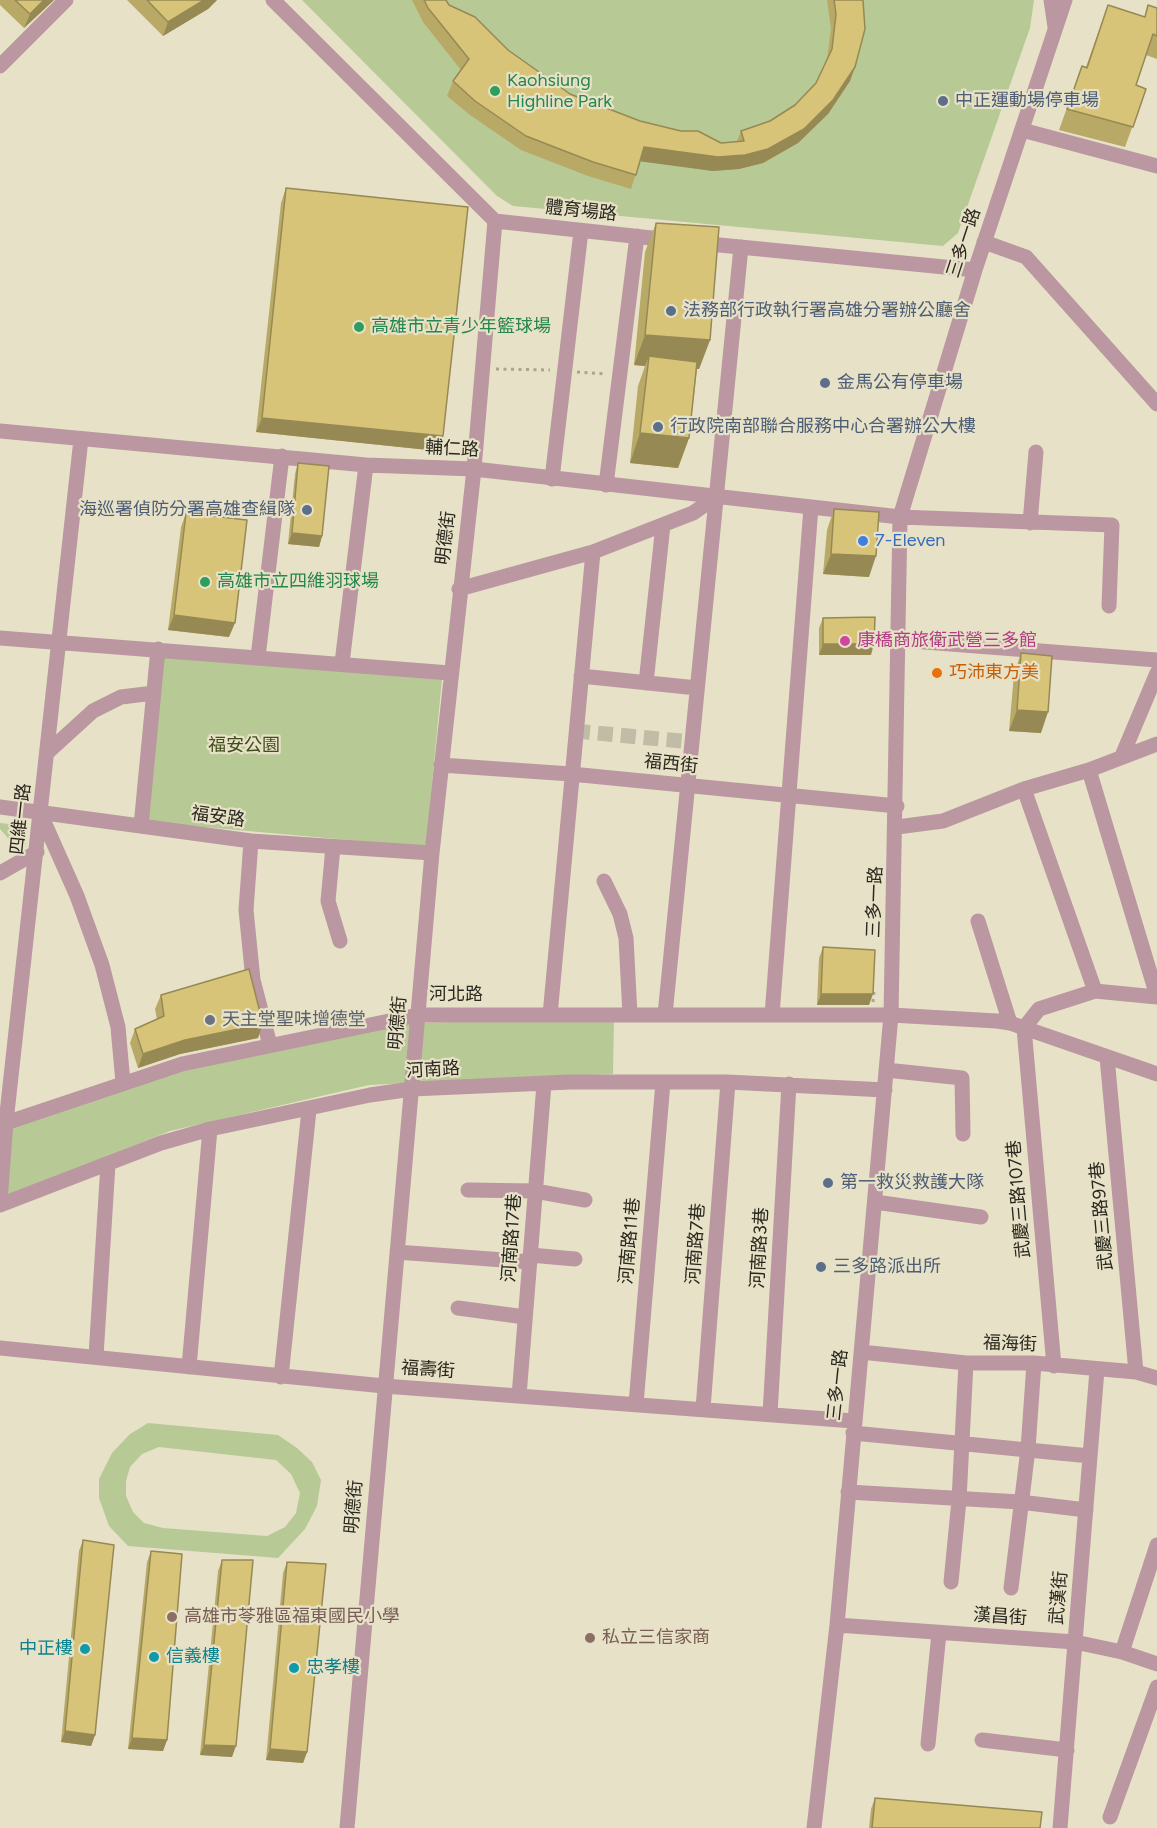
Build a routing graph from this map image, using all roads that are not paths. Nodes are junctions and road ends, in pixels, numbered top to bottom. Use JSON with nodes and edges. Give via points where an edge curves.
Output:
{"nodes":[{"id":1,"x":66,"y":0,"type":"edge"},
{"id":2,"x":273,"y":0,"type":"edge"},
{"id":3,"x":1051,"y":0,"type":"edge"},
{"id":4,"x":1065,"y":0,"type":"edge"},
{"id":5,"x":1056,"y":29,"type":"junction"},
{"id":6,"x":0,"y":66,"type":"edge"},
{"id":7,"x":1022,"y":130,"type":"junction"},
{"id":8,"x":1157,"y":166,"type":"edge"},
{"id":9,"x":495,"y":221,"type":"junction"},
{"id":10,"x":581,"y":231,"type":"junction"},
{"id":11,"x":637,"y":236,"type":"junction"},
{"id":12,"x":984,"y":242,"type":"junction"},
{"id":13,"x":741,"y":247,"type":"junction"},
{"id":14,"x":975,"y":270,"type":"junction"},
{"id":15,"x":1157,"y":404,"type":"edge"},
{"id":16,"x":0,"y":431,"type":"edge"},
{"id":17,"x":81,"y":439,"type":"junction"},
{"id":18,"x":1036,"y":452,"type":"dead end"},
{"id":19,"x":282,"y":456,"type":"junction"},
{"id":20,"x":366,"y":465,"type":"junction"},
{"id":21,"x":474,"y":469,"type":"junction"},
{"id":22,"x":552,"y":479,"type":"junction"},
{"id":23,"x":606,"y":485,"type":"junction"},
{"id":24,"x":716,"y":497,"type":"junction"},
{"id":25,"x":811,"y":507,"type":"junction"},
{"id":26,"x":900,"y":517,"type":"junction"},
{"id":27,"x":1030,"y":523,"type":"junction"},
{"id":28,"x":663,"y":525,"type":"junction"},
{"id":29,"x":593,"y":552,"type":"junction"},
{"id":30,"x":459,"y":589,"type":"junction"},
{"id":31,"x":1108,"y":606,"type":"dead end"},
{"id":32,"x":0,"y":638,"type":"edge"},
{"id":33,"x":899,"y":640,"type":"junction"},
{"id":34,"x":59,"y":642,"type":"junction"},
{"id":35,"x":158,"y":649,"type":"junction"},
{"id":36,"x":258,"y":657,"type":"junction"},
{"id":37,"x":1157,"y":660,"type":"edge"},
{"id":38,"x":342,"y":663,"type":"junction"},
{"id":39,"x":450,"y":673,"type":"junction"},
{"id":40,"x":1157,"y":673,"type":"edge"},
{"id":41,"x":581,"y":676,"type":"junction"},
{"id":42,"x":646,"y":683,"type":"junction"},
{"id":43,"x":697,"y":688,"type":"junction"},
{"id":44,"x":154,"y":693,"type":"junction"},
{"id":45,"x":1157,"y":744,"type":"edge"},
{"id":46,"x":48,"y":752,"type":"junction"},
{"id":47,"x":1122,"y":756,"type":"junction"},
{"id":48,"x":441,"y":765,"type":"junction"},
{"id":49,"x":1089,"y":770,"type":"junction"},
{"id":50,"x":571,"y":774,"type":"junction"},
{"id":51,"x":687,"y":785,"type":"junction"},
{"id":52,"x":1024,"y":789,"type":"junction"},
{"id":53,"x":790,"y":795,"type":"junction"},
{"id":54,"x":897,"y":806,"type":"junction"},
{"id":55,"x":0,"y":807,"type":"edge"},
{"id":56,"x":40,"y":812,"type":"junction"},
{"id":57,"x":141,"y":826,"type":"junction"},
{"id":58,"x":897,"y":827,"type":"junction"},
{"id":59,"x":251,"y":841,"type":"junction"},
{"id":60,"x":333,"y":847,"type":"junction"},
{"id":61,"x":37,"y":852,"type":"junction"},
{"id":62,"x":432,"y":854,"type":"junction"},
{"id":63,"x":0,"y":873,"type":"edge"},
{"id":64,"x":604,"y":881,"type":"dead end"},
{"id":65,"x":978,"y":921,"type":"dead end"},
{"id":66,"x":339,"y":941,"type":"dead end"},
{"id":67,"x":1095,"y":991,"type":"junction"},
{"id":68,"x":1157,"y":997,"type":"edge"},
{"id":69,"x":418,"y":1015,"type":"junction"},
{"id":70,"x":550,"y":1015,"type":"junction"},
{"id":71,"x":630,"y":1015,"type":"junction"},
{"id":72,"x":665,"y":1015,"type":"junction"},
{"id":73,"x":772,"y":1015,"type":"junction"},
{"id":74,"x":891,"y":1015,"type":"junction"},
{"id":75,"x":1017,"y":1026,"type":"junction"},
{"id":76,"x":270,"y":1044,"type":"junction"},
{"id":77,"x":1107,"y":1057,"type":"junction"},
{"id":78,"x":886,"y":1070,"type":"junction"},
{"id":79,"x":1157,"y":1074,"type":"edge"},
{"id":80,"x":663,"y":1082,"type":"junction"},
{"id":81,"x":728,"y":1082,"type":"junction"},
{"id":82,"x":123,"y":1083,"type":"junction"},
{"id":83,"x":544,"y":1084,"type":"junction"},
{"id":84,"x":789,"y":1084,"type":"junction"},
{"id":85,"x":412,"y":1089,"type":"junction"},
{"id":86,"x":885,"y":1090,"type":"junction"},
{"id":87,"x":309,"y":1110,"type":"junction"},
{"id":88,"x":3,"y":1124,"type":"edge"},
{"id":89,"x":210,"y":1129,"type":"junction"},
{"id":90,"x":963,"y":1134,"type":"dead end"},
{"id":91,"x":108,"y":1164,"type":"junction"},
{"id":92,"x":468,"y":1190,"type":"dead end"},
{"id":93,"x":535,"y":1191,"type":"junction"},
{"id":94,"x":585,"y":1200,"type":"dead end"},
{"id":95,"x":875,"y":1202,"type":"junction"},
{"id":96,"x":0,"y":1204,"type":"edge"},
{"id":97,"x":981,"y":1217,"type":"dead end"},
{"id":98,"x":396,"y":1252,"type":"junction"},
{"id":99,"x":530,"y":1258,"type":"junction"},
{"id":100,"x":575,"y":1259,"type":"dead end"},
{"id":101,"x":458,"y":1308,"type":"dead end"},
{"id":102,"x":525,"y":1317,"type":"junction"},
{"id":103,"x":0,"y":1348,"type":"edge"},
{"id":104,"x":861,"y":1352,"type":"junction"},
{"id":105,"x":96,"y":1356,"type":"junction"},
{"id":106,"x":966,"y":1363,"type":"junction"},
{"id":107,"x":1034,"y":1363,"type":"junction"},
{"id":108,"x":1054,"y":1366,"type":"junction"},
{"id":109,"x":189,"y":1367,"type":"junction"},
{"id":110,"x":1097,"y":1370,"type":"junction"},
{"id":111,"x":1136,"y":1372,"type":"junction"},
{"id":112,"x":281,"y":1377,"type":"junction"},
{"id":113,"x":1157,"y":1378,"type":"edge"},
{"id":114,"x":384,"y":1386,"type":"junction"},
{"id":115,"x":519,"y":1396,"type":"junction"},
{"id":116,"x":636,"y":1404,"type":"junction"},
{"id":117,"x":703,"y":1409,"type":"junction"},
{"id":118,"x":770,"y":1414,"type":"junction"},
{"id":119,"x":854,"y":1427,"type":"junction"},
{"id":120,"x":960,"y":1444,"type":"junction"},
{"id":121,"x":1028,"y":1449,"type":"junction"},
{"id":122,"x":1090,"y":1456,"type":"junction"},
{"id":123,"x":848,"y":1492,"type":"junction"},
{"id":124,"x":959,"y":1500,"type":"junction"},
{"id":125,"x":1020,"y":1502,"type":"junction"},
{"id":126,"x":1086,"y":1510,"type":"junction"},
{"id":127,"x":1157,"y":1545,"type":"edge"},
{"id":128,"x":951,"y":1582,"type":"dead end"},
{"id":129,"x":1011,"y":1588,"type":"dead end"},
{"id":130,"x":837,"y":1625,"type":"junction"},
{"id":131,"x":939,"y":1633,"type":"junction"},
{"id":132,"x":1075,"y":1642,"type":"junction"},
{"id":133,"x":1122,"y":1652,"type":"junction"},
{"id":134,"x":1157,"y":1664,"type":"edge"},
{"id":135,"x":1157,"y":1688,"type":"edge"},
{"id":136,"x":982,"y":1740,"type":"dead end"},
{"id":137,"x":928,"y":1744,"type":"dead end"},
{"id":138,"x":1067,"y":1750,"type":"junction"},
{"id":139,"x":1110,"y":1817,"type":"dead end"},
{"id":140,"x":347,"y":1828,"type":"edge"},
{"id":141,"x":814,"y":1828,"type":"edge"},
{"id":142,"x":1060,"y":1828,"type":"edge"}],
"edges":[{"from":1,"to":6,"type":"street"},
{"from":2,"to":9,"type":"street"},
{"from":3,"to":5,"type":"street"},
{"from":4,"to":5,"type":"street","name":"三多一路"},
{"from":5,"to":7,"type":"street","name":"三多一路"},
{"from":7,"to":8,"type":"street"},
{"from":7,"to":12,"type":"street","name":"三多一路"},
{"from":9,"to":10,"type":"street","name":"體育場路"},
{"from":9,"to":21,"type":"street","name":"明德街"},
{"from":10,"to":11,"type":"street","name":"體育場路"},
{"from":10,"to":22,"type":"street"},
{"from":11,"to":13,"type":"street","name":"體育場路"},
{"from":11,"to":23,"type":"street"},
{"from":12,"to":14,"type":"street","name":"三多一路"},
{"from":12,"to":15,"type":"street","via":[[1026,257]]},
{"from":13,"to":14,"type":"street","name":"體育場路"},
{"from":13,"to":24,"type":"street"},
{"from":14,"to":26,"type":"street","name":"三多一路"},
{"from":16,"to":17,"type":"street","name":"輔仁路"},
{"from":17,"to":19,"type":"street","name":"輔仁路"},
{"from":17,"to":34,"type":"street","name":"四維一路"},
{"from":18,"to":27,"type":"street"},
{"from":19,"to":20,"type":"street","name":"輔仁路"},
{"from":19,"to":36,"type":"street"},
{"from":20,"to":21,"type":"street","name":"輔仁路"},
{"from":20,"to":38,"type":"street"},
{"from":21,"to":22,"type":"street","name":"輔仁路"},
{"from":21,"to":30,"type":"street","name":"明德街"},
{"from":22,"to":23,"type":"street","name":"輔仁路"},
{"from":23,"to":24,"type":"street","name":"輔仁路"},
{"from":24,"to":25,"type":"street","name":"輔仁路"},
{"from":24,"to":28,"type":"street","via":[[693,513]]},
{"from":24,"to":43,"type":"street"},
{"from":25,"to":26,"type":"street","name":"輔仁路"},
{"from":25,"to":53,"type":"street"},
{"from":26,"to":27,"type":"street","name":"輔仁路"},
{"from":26,"to":33,"type":"street","name":"三多一路"},
{"from":27,"to":31,"type":"street","name":"輔仁路","via":[[1112,525]]},
{"from":28,"to":29,"type":"street"},
{"from":28,"to":42,"type":"street"},
{"from":29,"to":30,"type":"street"},
{"from":29,"to":41,"type":"street"},
{"from":30,"to":39,"type":"street","name":"明德街"},
{"from":32,"to":34,"type":"street"},
{"from":33,"to":37,"type":"street"},
{"from":33,"to":54,"type":"street","name":"三多一路"},
{"from":34,"to":35,"type":"street"},
{"from":34,"to":46,"type":"street","name":"四維一路"},
{"from":35,"to":36,"type":"street"},
{"from":35,"to":44,"type":"street"},
{"from":36,"to":38,"type":"street"},
{"from":38,"to":39,"type":"street"},
{"from":39,"to":48,"type":"street","name":"明德街"},
{"from":40,"to":47,"type":"street"},
{"from":41,"to":42,"type":"street"},
{"from":41,"to":50,"type":"street"},
{"from":42,"to":43,"type":"street"},
{"from":43,"to":51,"type":"street"},
{"from":44,"to":46,"type":"street","via":[[120,697],[93,711]]},
{"from":44,"to":57,"type":"street"},
{"from":45,"to":47,"type":"street"},
{"from":46,"to":56,"type":"street","name":"四維一路"},
{"from":47,"to":49,"type":"street"},
{"from":48,"to":50,"type":"street","name":"福西街"},
{"from":48,"to":62,"type":"street","name":"明德街"},
{"from":49,"to":52,"type":"street"},
{"from":49,"to":68,"type":"street"},
{"from":50,"to":51,"type":"street","name":"福西街"},
{"from":50,"to":70,"type":"street"},
{"from":51,"to":53,"type":"street","name":"福西街"},
{"from":51,"to":72,"type":"street"},
{"from":52,"to":58,"type":"street","via":[[943,821]]},
{"from":52,"to":67,"type":"street"},
{"from":53,"to":54,"type":"street","name":"福西街"},
{"from":53,"to":73,"type":"street"},
{"from":54,"to":58,"type":"street","name":"三多一路"},
{"from":55,"to":56,"type":"street","name":"福安路"},
{"from":56,"to":57,"type":"street","name":"福安路"},
{"from":56,"to":61,"type":"street","name":"四維一路"},
{"from":56,"to":82,"type":"street","via":[[102,965],[118,1027]]},
{"from":57,"to":59,"type":"street","name":"福安路"},
{"from":58,"to":74,"type":"street","name":"三多一路"},
{"from":59,"to":60,"type":"street","name":"福安路"},
{"from":59,"to":76,"type":"street","via":[[246,910],[253,980]]},
{"from":60,"to":62,"type":"street","name":"福安路"},
{"from":60,"to":66,"type":"street","via":[[328,901]]},
{"from":61,"to":63,"type":"street"},
{"from":61,"to":88,"type":"street","name":"四維一路"},
{"from":62,"to":69,"type":"street","name":"明德街"},
{"from":64,"to":71,"type":"street","via":[[620,914],[626,938]]},
{"from":65,"to":75,"type":"street","name":"武慶三路107巷"},
{"from":67,"to":68,"type":"street"},
{"from":67,"to":75,"type":"street","via":[[1039,1009]]},
{"from":69,"to":70,"type":"street","name":"河北路"},
{"from":69,"to":76,"type":"street","name":"河北路"},
{"from":69,"to":85,"type":"street","name":"明德街"},
{"from":70,"to":71,"type":"street","name":"河北路"},
{"from":71,"to":72,"type":"street","name":"河北路"},
{"from":72,"to":73,"type":"street","name":"河北路"},
{"from":73,"to":74,"type":"street","name":"河北路"},
{"from":74,"to":75,"type":"street","name":"河北路"},
{"from":74,"to":78,"type":"street","name":"三多一路"},
{"from":75,"to":77,"type":"street","name":"河北路"},
{"from":75,"to":108,"type":"street","name":"武慶三路107巷"},
{"from":76,"to":82,"type":"street","name":"河北路","via":[[182,1064]]},
{"from":77,"to":79,"type":"street","name":"河北路"},
{"from":77,"to":111,"type":"street","name":"武慶三路97巷"},
{"from":78,"to":86,"type":"street","name":"三多一路"},
{"from":78,"to":90,"type":"street","via":[[962,1078]]},
{"from":80,"to":81,"type":"street","name":"河南路"},
{"from":80,"to":83,"type":"street","name":"河南路"},
{"from":80,"to":116,"type":"street","name":"河南路11巷"},
{"from":81,"to":84,"type":"street","name":"河南路"},
{"from":81,"to":117,"type":"street","name":"河南路7巷"},
{"from":82,"to":88,"type":"street","name":"河北路"},
{"from":83,"to":85,"type":"street","name":"河南路"},
{"from":83,"to":93,"type":"street","name":"河南路17巷"},
{"from":84,"to":86,"type":"street","name":"河南路"},
{"from":84,"to":118,"type":"street","name":"河南路3巷"},
{"from":85,"to":87,"type":"street","name":"河南路"},
{"from":85,"to":98,"type":"street","name":"明德街"},
{"from":86,"to":95,"type":"street","name":"三多一路"},
{"from":87,"to":89,"type":"street","name":"河南路"},
{"from":87,"to":112,"type":"street"},
{"from":88,"to":96,"type":"street","name":"四維一路"},
{"from":89,"to":91,"type":"street","name":"河南路"},
{"from":89,"to":109,"type":"street"},
{"from":91,"to":96,"type":"street","name":"河南路"},
{"from":91,"to":105,"type":"street"},
{"from":92,"to":93,"type":"street"},
{"from":93,"to":94,"type":"street"},
{"from":93,"to":99,"type":"street","name":"河南路17巷"},
{"from":95,"to":97,"type":"street"},
{"from":95,"to":104,"type":"street","name":"三多一路"},
{"from":98,"to":99,"type":"street"},
{"from":98,"to":114,"type":"street","name":"明德街"},
{"from":99,"to":100,"type":"street"},
{"from":99,"to":102,"type":"street","name":"河南路17巷"},
{"from":101,"to":102,"type":"street"},
{"from":102,"to":115,"type":"street","name":"河南路17巷"},
{"from":103,"to":105,"type":"street","name":"福壽街"},
{"from":104,"to":106,"type":"street","name":"福海街"},
{"from":104,"to":119,"type":"street","name":"三多一路"},
{"from":105,"to":109,"type":"street","name":"福壽街"},
{"from":106,"to":107,"type":"street","name":"福海街"},
{"from":106,"to":120,"type":"street"},
{"from":107,"to":108,"type":"street","name":"福海街"},
{"from":107,"to":121,"type":"street"},
{"from":108,"to":110,"type":"street","name":"福海街"},
{"from":109,"to":112,"type":"street","name":"福壽街"},
{"from":110,"to":111,"type":"street","name":"福海街"},
{"from":110,"to":122,"type":"street","name":"武漢街"},
{"from":111,"to":113,"type":"street","name":"福海街"},
{"from":112,"to":114,"type":"street","name":"福壽街"},
{"from":114,"to":115,"type":"street","name":"福壽街"},
{"from":114,"to":140,"type":"street","name":"明德街"},
{"from":115,"to":116,"type":"street","name":"福壽街"},
{"from":116,"to":117,"type":"street","name":"福壽街"},
{"from":117,"to":118,"type":"street","name":"福壽街"},
{"from":118,"to":119,"type":"street","name":"福壽街"},
{"from":119,"to":120,"type":"street","name":"福壽街"},
{"from":119,"to":123,"type":"street","name":"三多一路"},
{"from":120,"to":121,"type":"street","name":"福壽街"},
{"from":120,"to":124,"type":"street"},
{"from":121,"to":122,"type":"street","name":"福壽街"},
{"from":121,"to":125,"type":"street"},
{"from":122,"to":126,"type":"street","name":"武漢街"},
{"from":123,"to":124,"type":"street"},
{"from":123,"to":130,"type":"street","name":"三多一路"},
{"from":124,"to":125,"type":"street"},
{"from":124,"to":128,"type":"street"},
{"from":125,"to":126,"type":"street"},
{"from":125,"to":129,"type":"street"},
{"from":126,"to":132,"type":"street","name":"武漢街"},
{"from":127,"to":133,"type":"street"},
{"from":130,"to":131,"type":"street","name":"漢昌街"},
{"from":130,"to":141,"type":"street","name":"三多一路"},
{"from":131,"to":132,"type":"street","name":"漢昌街"},
{"from":131,"to":137,"type":"street"},
{"from":132,"to":133,"type":"street","name":"漢昌街"},
{"from":132,"to":138,"type":"street","name":"武漢街"},
{"from":133,"to":134,"type":"street","name":"漢昌街"},
{"from":135,"to":139,"type":"street"},
{"from":136,"to":138,"type":"street"},
{"from":138,"to":142,"type":"street","name":"武漢街"}]}
